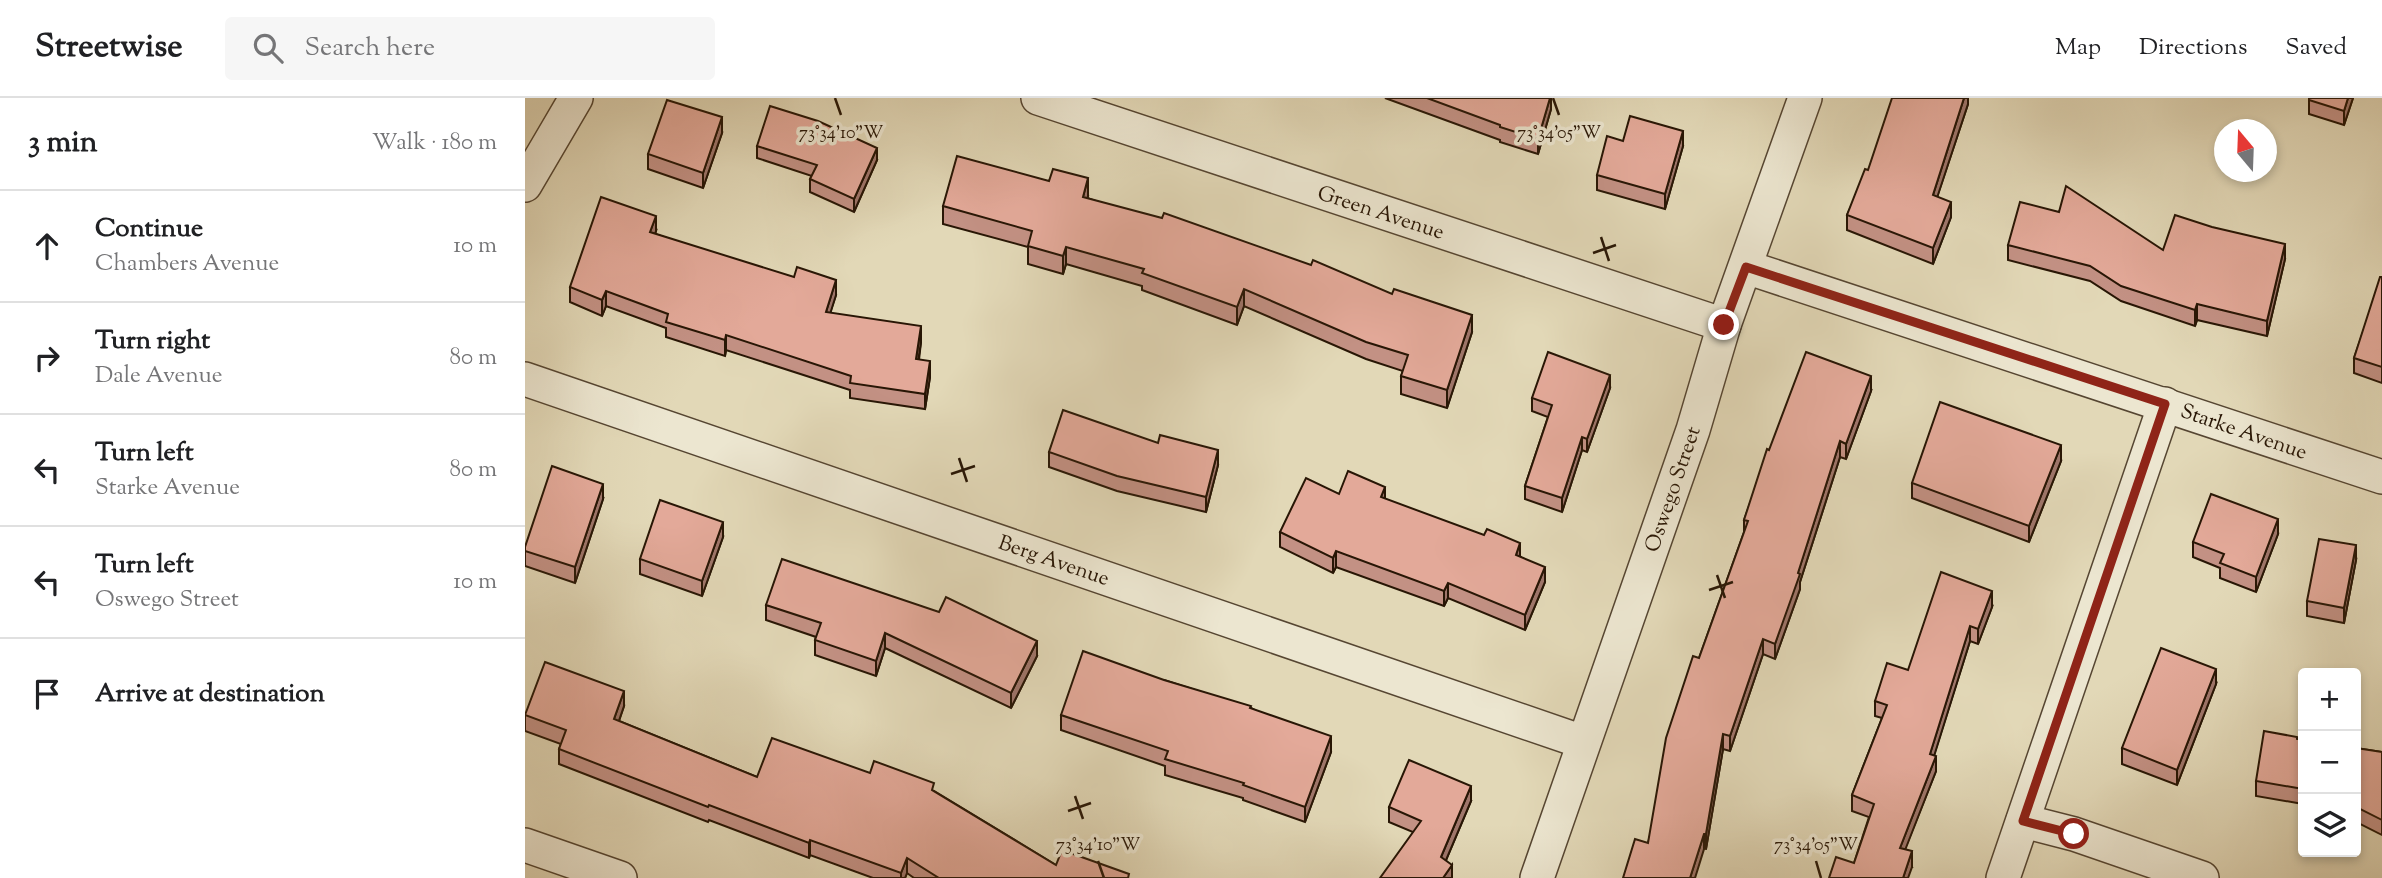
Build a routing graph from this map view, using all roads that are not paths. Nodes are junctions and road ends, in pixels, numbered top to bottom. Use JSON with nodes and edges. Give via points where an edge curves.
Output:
{"nodes":[{"id":1,"x":576,"y":98,"type":"edge"},
{"id":2,"x":1038,"y":98,"type":"edge"},
{"id":3,"x":1805,"y":98,"type":"edge"},
{"id":4,"x":525,"y":185,"type":"edge"},
{"id":5,"x":1746,"y":267,"type":"junction"},
{"id":6,"x":1724,"y":325,"type":"junction"},
{"id":7,"x":525,"y":379,"type":"edge"},
{"id":8,"x":2165,"y":404,"type":"junction"},
{"id":9,"x":2382,"y":477,"type":"edge"},
{"id":10,"x":1583,"y":742,"type":"junction"},
{"id":11,"x":2023,"y":821,"type":"junction"},
{"id":12,"x":525,"y":845,"type":"edge"},
{"id":13,"x":620,"y":878,"type":"edge"},
{"id":14,"x":1537,"y":878,"type":"edge"},
{"id":15,"x":2003,"y":878,"type":"edge"},
{"id":16,"x":2202,"y":878,"type":"edge"}],
"edges":[{"from":1,"to":4,"type":"street"},
{"from":2,"to":6,"type":"street","name":"Green Avenue"},
{"from":3,"to":5,"type":"street","name":"Oswego Street"},
{"from":5,"to":6,"type":"street","name":"Oswego Street"},
{"from":5,"to":8,"type":"street","name":"Starke Avenue"},
{"from":6,"to":10,"type":"street","name":"Oswego Street","via":[[1693,430]]},
{"from":7,"to":10,"type":"street","name":"Berg Avenue"},
{"from":8,"to":9,"type":"street","name":"Starke Avenue"},
{"from":8,"to":11,"type":"street"},
{"from":10,"to":14,"type":"street","name":"Oswego Street"},
{"from":11,"to":15,"type":"street"},
{"from":11,"to":16,"type":"street"},
{"from":12,"to":13,"type":"street"}]}
